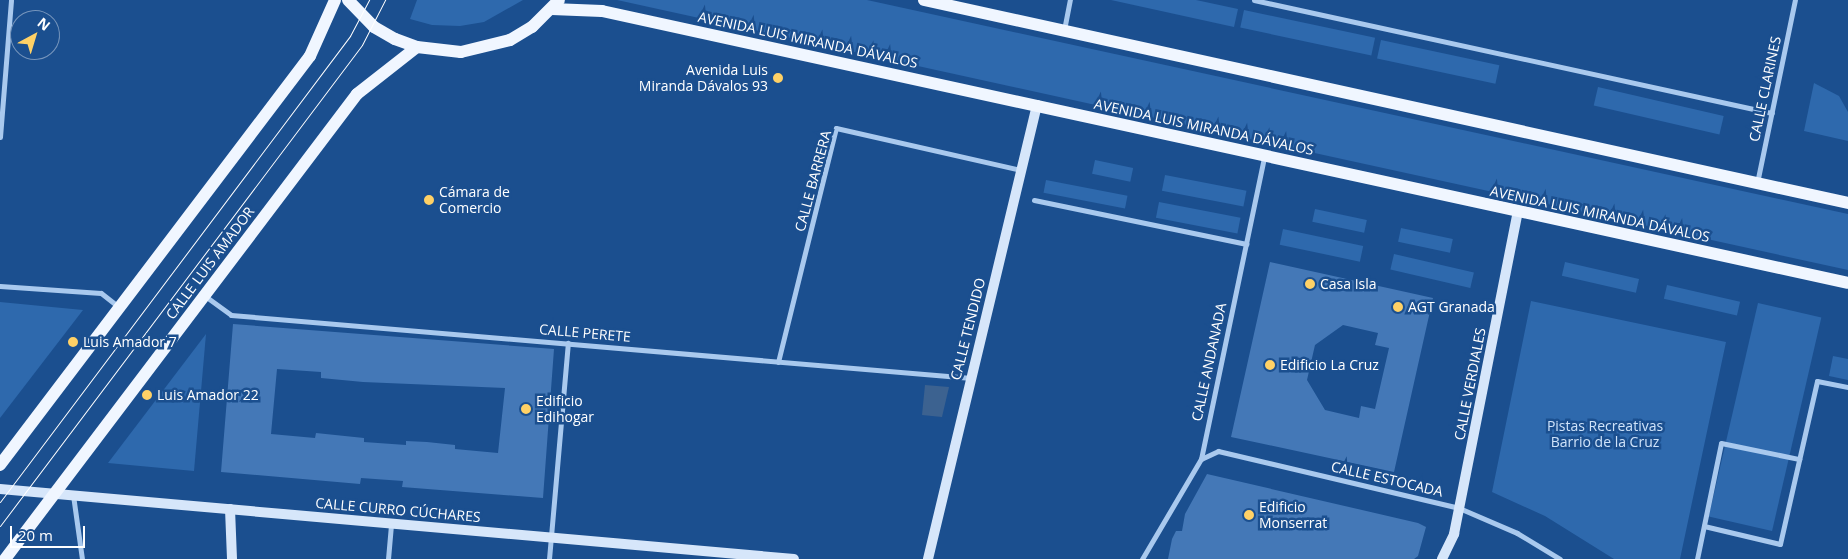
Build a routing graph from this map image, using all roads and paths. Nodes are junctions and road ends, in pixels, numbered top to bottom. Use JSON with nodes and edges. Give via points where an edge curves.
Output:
{"nodes":[{"id":1,"x":12,"y":0,"type":"edge"},
{"id":2,"x":335,"y":0,"type":"edge"},
{"id":3,"x":348,"y":0,"type":"edge"},
{"id":4,"x":924,"y":0,"type":"edge"},
{"id":5,"x":1070,"y":0,"type":"edge"},
{"id":6,"x":1254,"y":0,"type":"edge"},
{"id":7,"x":1795,"y":0,"type":"edge"},
{"id":8,"x":555,"y":5,"type":"edge"},
{"id":9,"x":1064,"y":30,"type":"junction"},
{"id":10,"x":417,"y":48,"type":"junction"},
{"id":11,"x":1036,"y":105,"type":"junction"},
{"id":12,"x":1772,"y":113,"type":"junction"},
{"id":13,"x":0,"y":135,"type":"edge"},
{"id":14,"x":1264,"y":156,"type":"junction"},
{"id":15,"x":1021,"y":170,"type":"junction"},
{"id":16,"x":1756,"y":183,"type":"junction"},
{"id":17,"x":1034,"y":200,"type":"dead end"},
{"id":18,"x":1848,"y":202,"type":"edge"},
{"id":19,"x":1518,"y":211,"type":"junction"},
{"id":20,"x":1246,"y":244,"type":"junction"},
{"id":21,"x":1848,"y":283,"type":"edge"},
{"id":22,"x":0,"y":286,"type":"edge"},
{"id":23,"x":204,"y":296,"type":"junction"},
{"id":24,"x":119,"y":307,"type":"junction"},
{"id":25,"x":568,"y":343,"type":"junction"},
{"id":26,"x":778,"y":362,"type":"junction"},
{"id":27,"x":970,"y":378,"type":"junction"},
{"id":28,"x":1848,"y":387,"type":"edge"},
{"id":29,"x":1201,"y":459,"type":"junction"},
{"id":30,"x":1799,"y":459,"type":"junction"},
{"id":31,"x":0,"y":465,"type":"edge"},
{"id":32,"x":0,"y":490,"type":"edge"},
{"id":33,"x":54,"y":494,"type":"junction"},
{"id":34,"x":73,"y":495,"type":"junction"},
{"id":35,"x":1459,"y":508,"type":"junction"},
{"id":36,"x":230,"y":509,"type":"junction"},
{"id":37,"x":391,"y":523,"type":"junction"},
{"id":38,"x":1704,"y":526,"type":"junction"},
{"id":39,"x":551,"y":538,"type":"junction"},
{"id":40,"x":5,"y":559,"type":"edge"},
{"id":41,"x":82,"y":559,"type":"edge"},
{"id":42,"x":232,"y":559,"type":"edge"},
{"id":43,"x":388,"y":559,"type":"edge"},
{"id":44,"x":549,"y":559,"type":"edge"},
{"id":45,"x":794,"y":559,"type":"edge"},
{"id":46,"x":928,"y":559,"type":"edge"},
{"id":47,"x":1142,"y":559,"type":"edge"},
{"id":48,"x":1442,"y":559,"type":"edge"},
{"id":49,"x":1560,"y":559,"type":"edge"},
{"id":50,"x":1697,"y":559,"type":"edge"}],
"edges":[{"from":1,"to":13,"type":"street"},
{"from":2,"to":24,"type":"main road","via":[[310,56]]},
{"from":3,"to":10,"type":"main road","via":[[374,27]]},
{"from":4,"to":9,"type":"main road"},
{"from":5,"to":9,"type":"street"},
{"from":6,"to":12,"type":"street"},
{"from":7,"to":12,"type":"street","name":"CALLE CLARINES"},
{"from":8,"to":10,"type":"main road","via":[[532,27],[488,48],[461,52]]},
{"from":8,"to":11,"type":"main road","name":"AVENIDA LUIS MIRANDA DÁVALOS","via":[[602,11]]},
{"from":9,"to":16,"type":"main road"},
{"from":10,"to":23,"type":"main road","name":"CALLE LUIS AMADOR","via":[[357,94]]},
{"from":11,"to":14,"type":"main road","name":"AVENIDA LUIS MIRANDA DÁVALOS"},
{"from":11,"to":15,"type":"street","name":"CALLE TENDIDO"},
{"from":12,"to":16,"type":"street","name":"CALLE CLARINES"},
{"from":14,"to":19,"type":"main road","name":"AVENIDA LUIS MIRANDA DÁVALOS"},
{"from":14,"to":20,"type":"street","name":"CALLE ANDANADA"},
{"from":15,"to":26,"type":"street","name":"CALLE BARRERA","via":[[836,128]]},
{"from":15,"to":27,"type":"street","name":"CALLE TENDIDO"},
{"from":16,"to":18,"type":"main road"},
{"from":17,"to":20,"type":"street"},
{"from":19,"to":21,"type":"main road","name":"AVENIDA LUIS MIRANDA DÁVALOS"},
{"from":19,"to":35,"type":"street","name":"CALLE VERDIALES"},
{"from":20,"to":29,"type":"street","name":"CALLE ANDANADA"},
{"from":22,"to":24,"type":"street","via":[[101,294]]},
{"from":23,"to":25,"type":"street","name":"CALLE PERETE","via":[[231,315]]},
{"from":23,"to":33,"type":"main road","name":"CALLE LUIS AMADOR"},
{"from":24,"to":31,"type":"main road"},
{"from":25,"to":26,"type":"street","name":"CALLE PERETE"},
{"from":25,"to":39,"type":"street"},
{"from":26,"to":27,"type":"street","name":"CALLE PERETE"},
{"from":27,"to":46,"type":"street","name":"CALLE TENDIDO"},
{"from":28,"to":30,"type":"street","via":[[1817,381]]},
{"from":29,"to":35,"type":"street","name":"CALLE ESTOCADA","via":[[1218,450]]},
{"from":29,"to":47,"type":"street","name":"CALLE ANDANADA"},
{"from":30,"to":38,"type":"street","via":[[1721,443]]},
{"from":30,"to":38,"type":"street","via":[[1780,544]]},
{"from":32,"to":33,"type":"street","name":"CALLE CURRO CÚCHARES"},
{"from":33,"to":34,"type":"street","name":"CALLE CURRO CÚCHARES"},
{"from":33,"to":40,"type":"main road","name":"CALLE LUIS AMADOR"},
{"from":34,"to":36,"type":"street","name":"CALLE CURRO CÚCHARES"},
{"from":34,"to":41,"type":"street"},
{"from":35,"to":48,"type":"street","name":"CALLE VERDIALES","via":[[1454,534]]},
{"from":35,"to":49,"type":"street","name":"CALLE ESTOCADA","via":[[1517,533]]},
{"from":36,"to":37,"type":"street","name":"CALLE CURRO CÚCHARES"},
{"from":36,"to":42,"type":"street"},
{"from":37,"to":39,"type":"street","name":"CALLE CURRO CÚCHARES"},
{"from":37,"to":43,"type":"street"},
{"from":38,"to":50,"type":"street"},
{"from":39,"to":44,"type":"street"},
{"from":39,"to":45,"type":"street","name":"CALLE CURRO CÚCHARES"}]}
